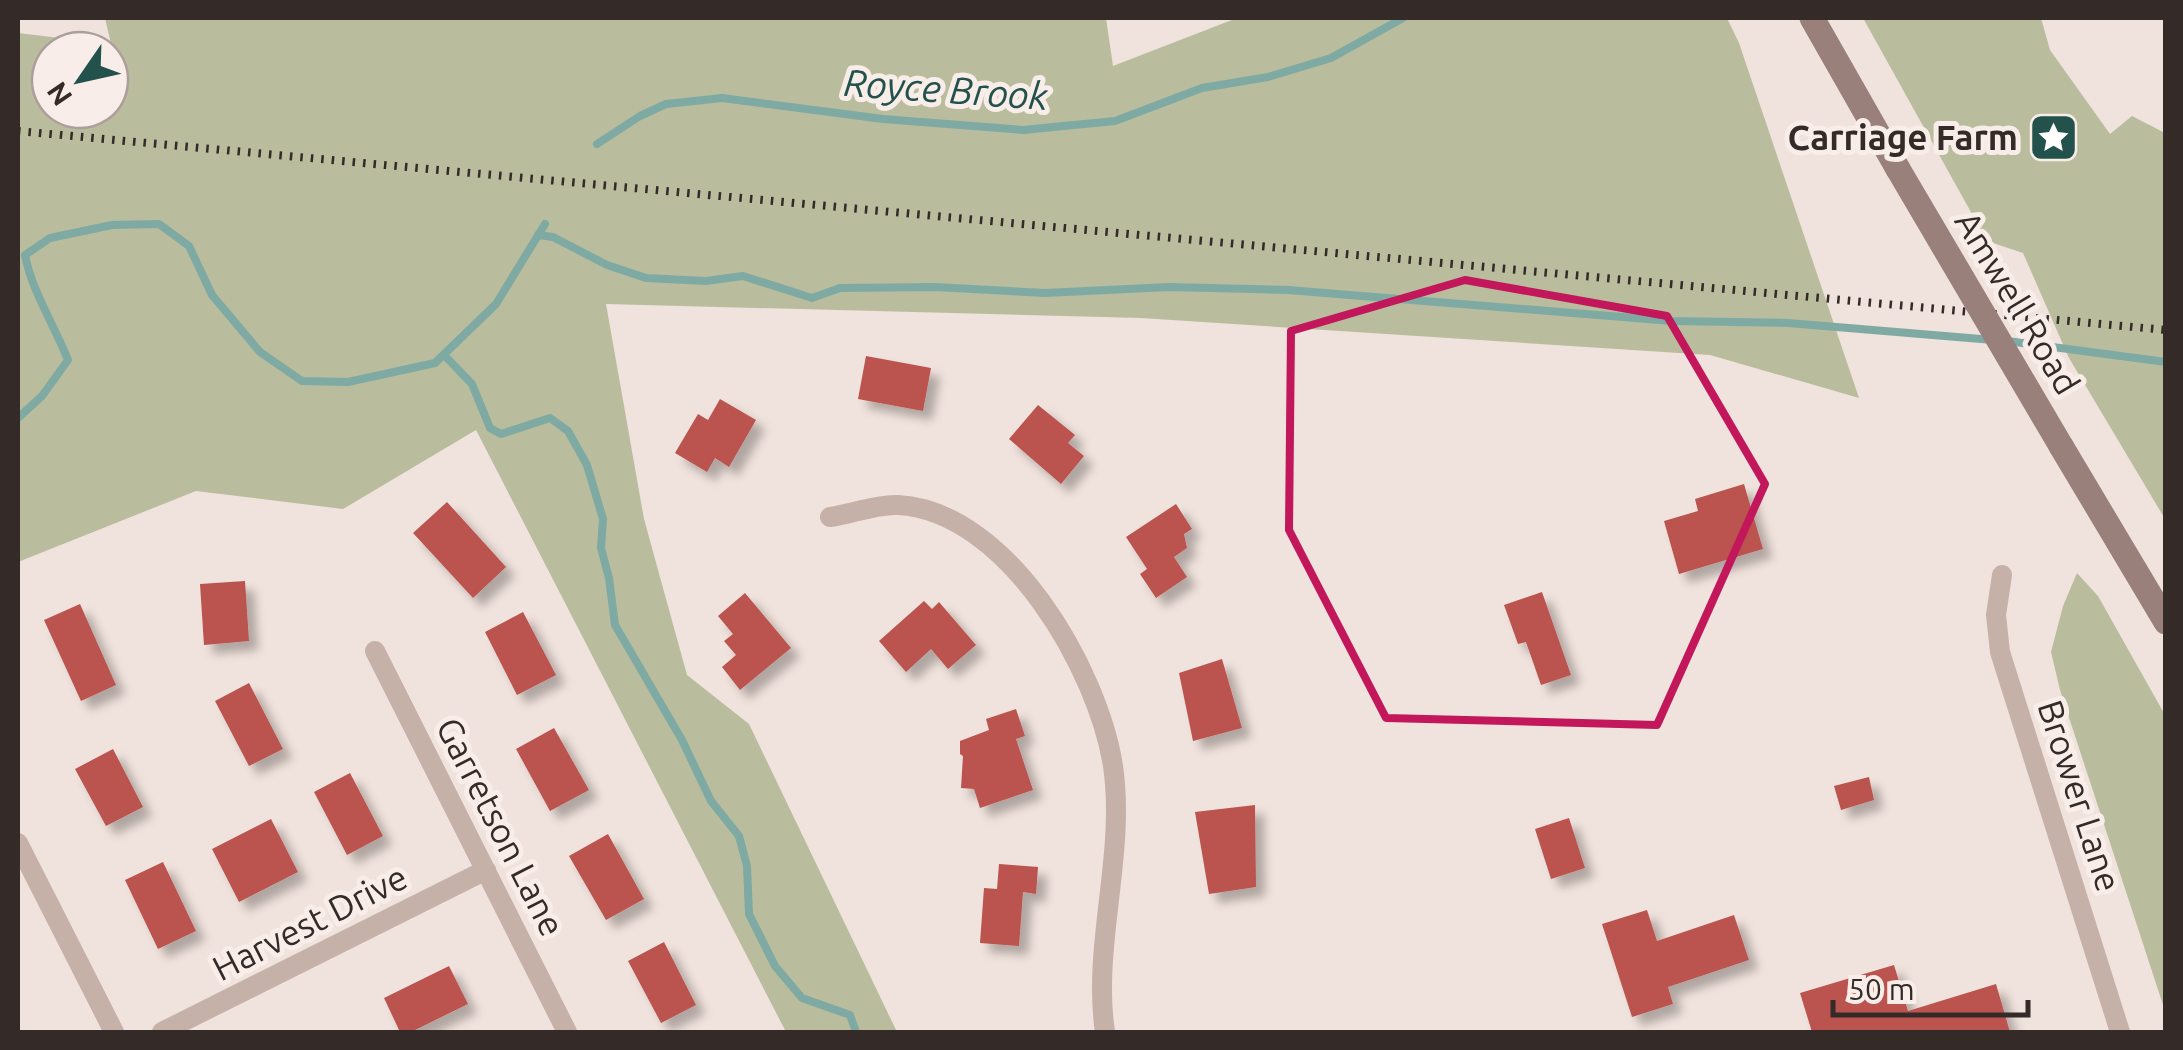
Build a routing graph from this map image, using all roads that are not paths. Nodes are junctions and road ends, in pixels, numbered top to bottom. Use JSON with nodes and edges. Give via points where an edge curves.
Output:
{"nodes":[{"id":1,"x":1812,"y":18,"type":"edge"},
{"id":2,"x":830,"y":518,"type":"dead end"},
{"id":3,"x":2002,"y":575,"type":"dead end"},
{"id":4,"x":2166,"y":622,"type":"edge"},
{"id":5,"x":374,"y":652,"type":"dead end"},
{"id":6,"x":18,"y":842,"type":"edge"},
{"id":7,"x":486,"y":870,"type":"junction"},
{"id":8,"x":114,"y":1032,"type":"edge"},
{"id":9,"x":162,"y":1032,"type":"edge"},
{"id":10,"x":567,"y":1032,"type":"edge"},
{"id":11,"x":1105,"y":1032,"type":"edge"},
{"id":12,"x":2120,"y":1032,"type":"edge"}],
"edges":[{"from":1,"to":4,"type":"main road","name":"Amwell Road","bridge":true},
{"from":2,"to":11,"type":"street","via":[[897,505],[942,516],[1019,575],[1078,660],[1113,767]]},
{"from":3,"to":12,"type":"street","name":"Brower Lane","via":[[2000,652]]},
{"from":5,"to":7,"type":"street","name":"Garretson Lane"},
{"from":6,"to":8,"type":"street"},
{"from":7,"to":9,"type":"street","name":"Harvest Drive"},
{"from":7,"to":10,"type":"street","name":"Garretson Lane"}]}
